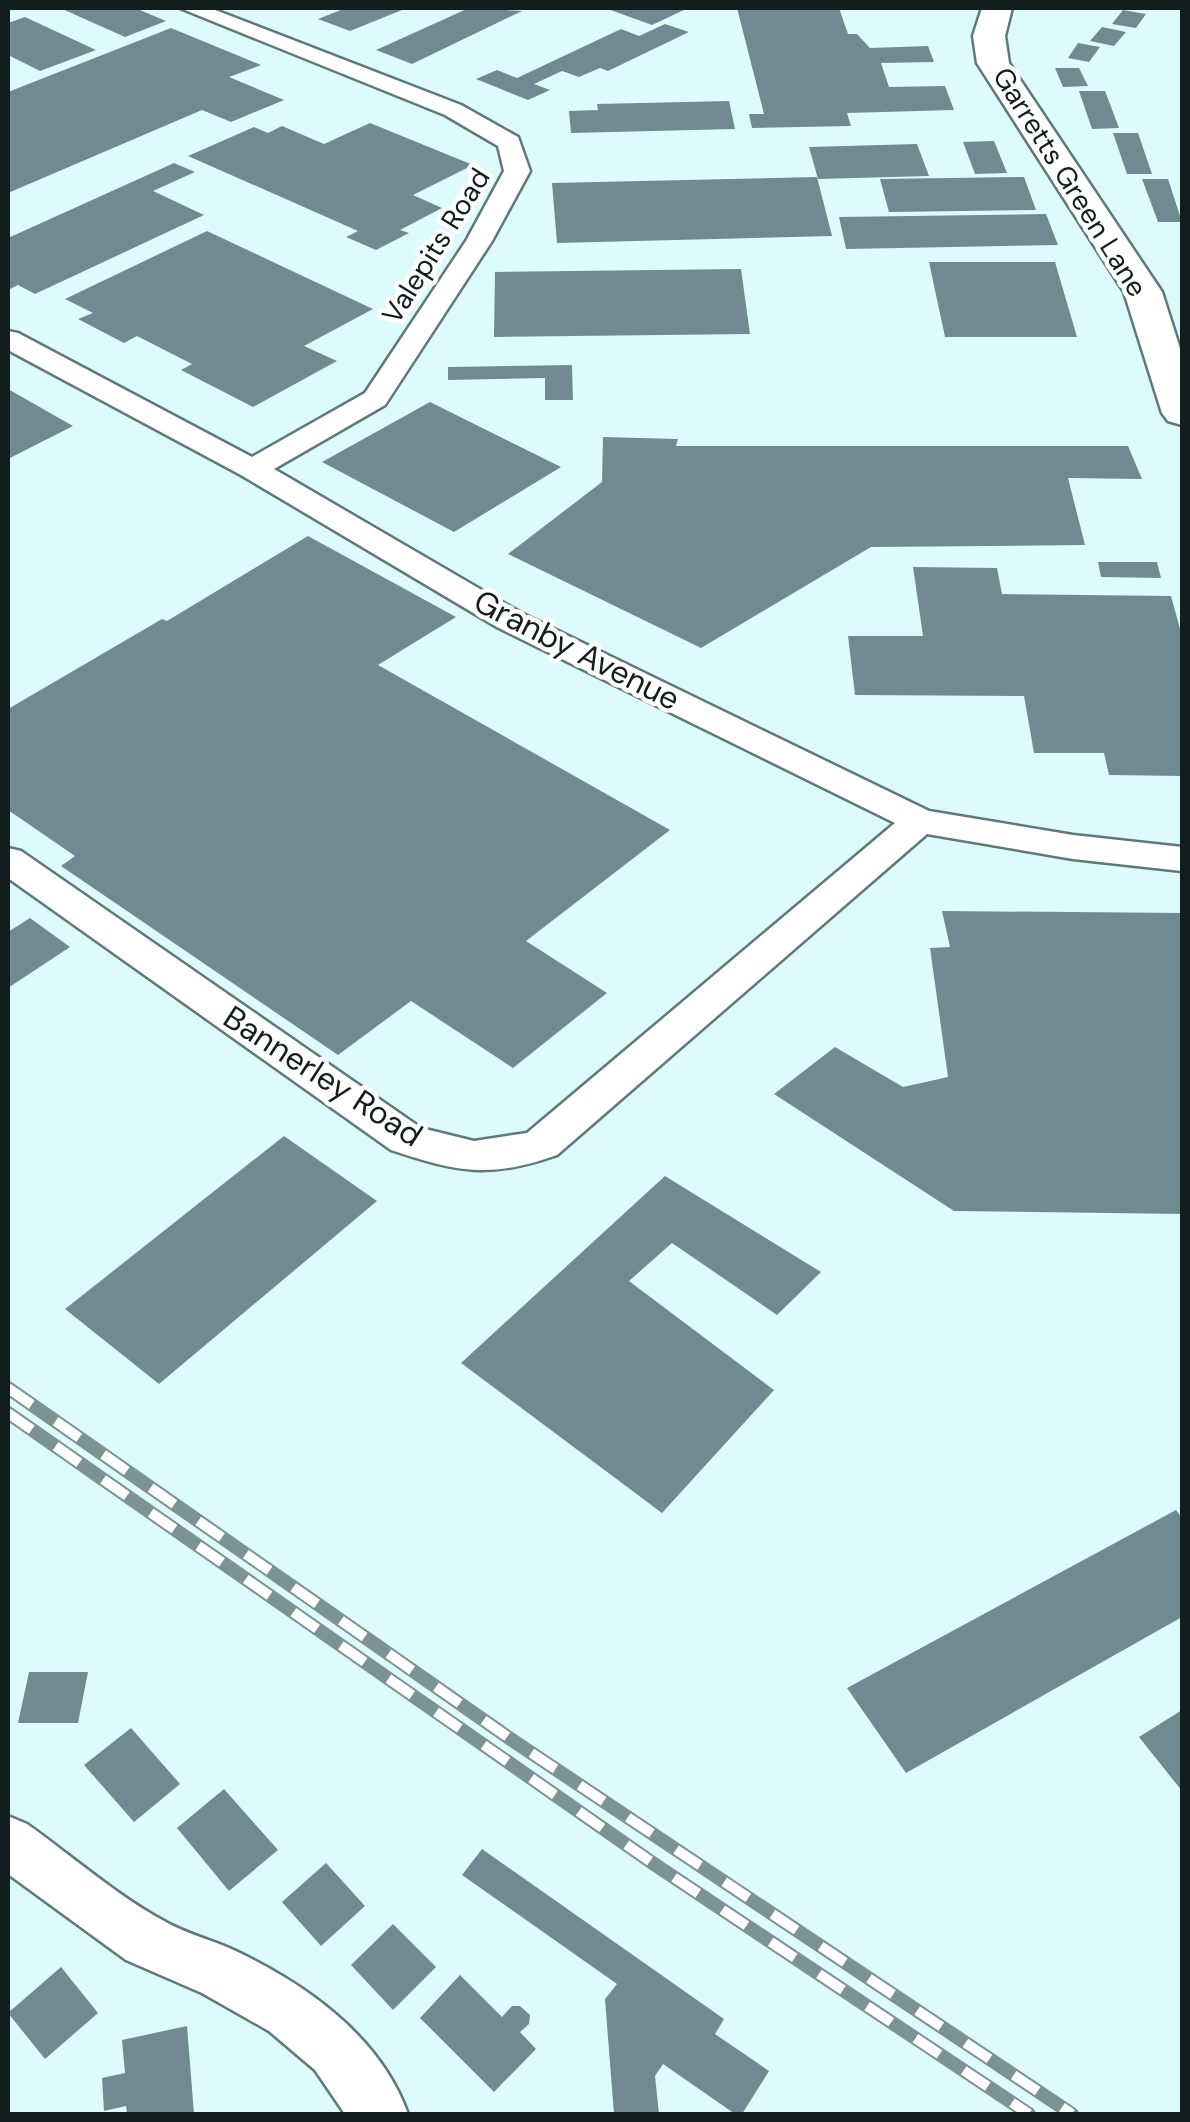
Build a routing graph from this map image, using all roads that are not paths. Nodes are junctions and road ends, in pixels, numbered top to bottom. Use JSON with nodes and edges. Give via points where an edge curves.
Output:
{"nodes":[{"id":1,"x":191,"y":8,"type":"edge"},
{"id":2,"x":997,"y":8,"type":"edge"},
{"id":3,"x":8,"y":339,"type":"edge"},
{"id":4,"x":1182,"y":413,"type":"edge"},
{"id":5,"x":252,"y":469,"type":"junction"},
{"id":6,"x":920,"y":820,"type":"junction"},
{"id":7,"x":8,"y":860,"type":"edge"},
{"id":8,"x":1182,"y":860,"type":"edge"},
{"id":9,"x":8,"y":1842,"type":"edge"},
{"id":10,"x":380,"y":2114,"type":"edge"}],
"edges":[{"from":1,"to":5,"type":"street","name":"Valepits Road","via":[[453,110],[509,142],[518,171],[375,400]]},
{"from":2,"to":4,"type":"street","name":"Garretts Green Lane","via":[[989,36],[993,63],[1143,292]]},
{"from":3,"to":5,"type":"street","name":"Granby Avenue"},
{"from":5,"to":6,"type":"street","name":"Granby Avenue","via":[[509,620]]},
{"from":6,"to":7,"type":"street","name":"Bannerley Road","via":[[542,1144],[509,1157],[464,1158],[406,1139]]},
{"from":6,"to":8,"type":"street","name":"Granby Avenue"},
{"from":9,"to":10,"type":"street","via":[[144,1941],[222,1973],[289,2011],[335,2050]]}]}
